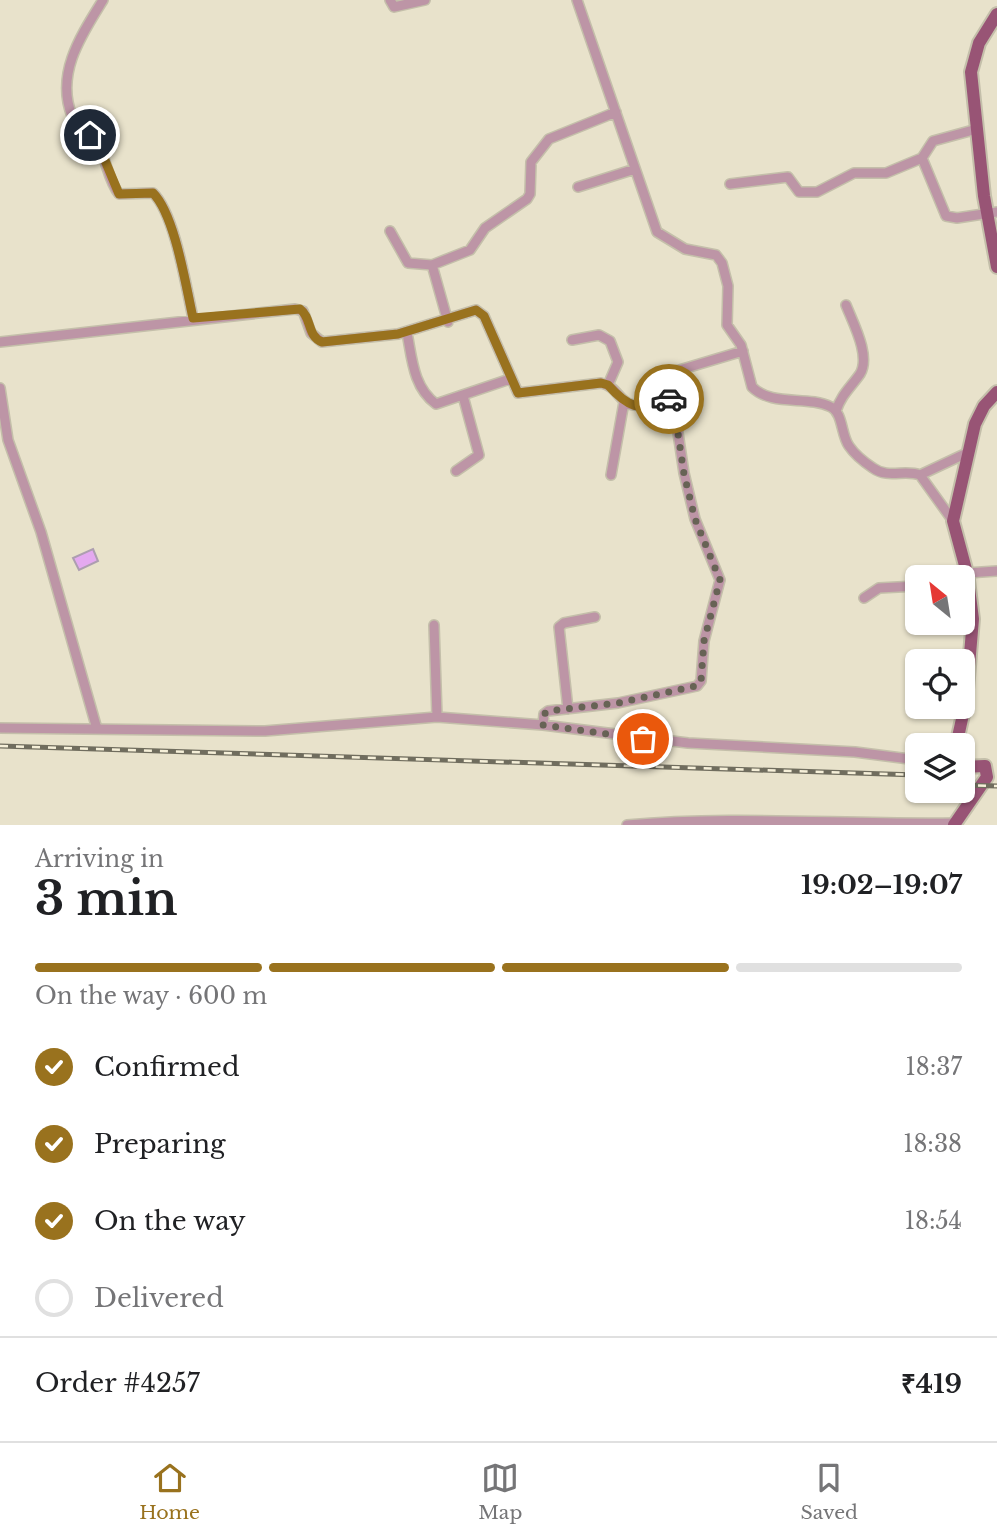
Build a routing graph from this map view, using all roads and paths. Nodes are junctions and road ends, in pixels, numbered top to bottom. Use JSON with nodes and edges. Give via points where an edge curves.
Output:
{"nodes":[{"id":1,"x":103,"y":0,"type":"edge"},
{"id":2,"x":390,"y":0,"type":"edge"},
{"id":3,"x":425,"y":0,"type":"edge"},
{"id":4,"x":577,"y":0,"type":"edge"},
{"id":5,"x":997,"y":13,"type":"edge"},
{"id":6,"x":616,"y":112,"type":"junction"},
{"id":7,"x":977,"y":129,"type":"junction"},
{"id":8,"x":922,"y":158,"type":"junction"},
{"id":9,"x":635,"y":169,"type":"junction"},
{"id":10,"x":730,"y":184,"type":"dead end"},
{"id":11,"x":578,"y":187,"type":"dead end"},
{"id":12,"x":992,"y":213,"type":"edge"},
{"id":13,"x":390,"y":231,"type":"dead end"},
{"id":14,"x":432,"y":265,"type":"junction"},
{"id":15,"x":997,"y":267,"type":"edge"},
{"id":16,"x":846,"y":306,"type":"dead end"},
{"id":17,"x":193,"y":318,"type":"junction"},
{"id":18,"x":448,"y":321,"type":"junction"},
{"id":19,"x":407,"y":333,"type":"junction"},
{"id":20,"x":572,"y":340,"type":"dead end"},
{"id":21,"x":0,"y":342,"type":"edge"},
{"id":22,"x":743,"y":351,"type":"junction"},
{"id":23,"x":510,"y":379,"type":"junction"},
{"id":24,"x":608,"y":385,"type":"junction"},
{"id":25,"x":0,"y":388,"type":"edge"},
{"id":26,"x":664,"y":392,"type":"junction"},
{"id":27,"x":997,"y":392,"type":"edge"},
{"id":28,"x":463,"y":396,"type":"junction"},
{"id":29,"x":624,"y":402,"type":"junction"},
{"id":30,"x":836,"y":411,"type":"junction"},
{"id":31,"x":969,"y":452,"type":"junction"},
{"id":32,"x":456,"y":471,"type":"dead end"},
{"id":33,"x":611,"y":475,"type":"dead end"},
{"id":34,"x":920,"y":475,"type":"junction"},
{"id":35,"x":953,"y":521,"type":"junction"},
{"id":36,"x":961,"y":565,"type":"edge"},
{"id":37,"x":997,"y":571,"type":"edge"},
{"id":38,"x":975,"y":574,"type":"edge"},
{"id":39,"x":905,"y":587,"type":"edge"},
{"id":40,"x":864,"y":598,"type":"dead end"},
{"id":41,"x":594,"y":617,"type":"dead end"},
{"id":42,"x":434,"y":625,"type":"dead end"},
{"id":43,"x":973,"y":635,"type":"edge"},
{"id":44,"x":568,"y":709,"type":"junction"},
{"id":45,"x":437,"y":717,"type":"junction"},
{"id":46,"x":543,"y":725,"type":"junction"},
{"id":47,"x":0,"y":728,"type":"edge"},
{"id":48,"x":97,"y":729,"type":"junction"},
{"id":49,"x":959,"y":733,"type":"edge"},
{"id":50,"x":905,"y":759,"type":"edge"},
{"id":51,"x":991,"y":766,"type":"edge"},
{"id":52,"x":955,"y":824,"type":"edge"},
{"id":53,"x":627,"y":825,"type":"edge"}],
"edges":[{"from":1,"to":17,"type":"street","via":[[77,42],[69,67],[72,116],[97,145],[119,194],[153,193],[161,202],[180,254]]},
{"from":2,"to":3,"type":"street","via":[[400,8]]},
{"from":4,"to":6,"type":"street"},
{"from":5,"to":7,"type":"main road","via":[[973,57]]},
{"from":6,"to":9,"type":"street"},
{"from":6,"to":14,"type":"street","via":[[549,139],[531,162],[527,199],[485,228],[470,250]]},
{"from":7,"to":8,"type":"street","via":[[933,141]]},
{"from":7,"to":12,"type":"main road"},
{"from":8,"to":10,"type":"street","via":[[886,173],[854,173],[813,192],[799,192],[788,177]]},
{"from":8,"to":12,"type":"street","via":[[946,216]]},
{"from":9,"to":11,"type":"street"},
{"from":9,"to":22,"type":"street","via":[[657,232],[673,244],[720,259],[728,286],[727,325]]},
{"from":12,"to":15,"type":"main road"},
{"from":13,"to":14,"type":"street","via":[[408,263]]},
{"from":14,"to":18,"type":"street"},
{"from":16,"to":30,"type":"street","via":[[864,361]]},
{"from":17,"to":19,"type":"street","via":[[295,309],[305,313],[311,332],[322,342]]},
{"from":17,"to":21,"type":"street"},
{"from":18,"to":19,"type":"street"},
{"from":18,"to":23,"type":"street","via":[[470,311],[482,313]]},
{"from":19,"to":28,"type":"street","via":[[415,374],[429,398],[439,404]]},
{"from":20,"to":24,"type":"street","via":[[599,335],[610,341],[618,362]]},
{"from":22,"to":26,"type":"street","via":[[672,373]]},
{"from":22,"to":30,"type":"street","via":[[757,392]]},
{"from":23,"to":24,"type":"street","via":[[523,394]]},
{"from":23,"to":28,"type":"street"},
{"from":24,"to":29,"type":"street"},
{"from":25,"to":48,"type":"street","via":[[8,440],[41,531]]},
{"from":26,"to":29,"type":"street","via":[[650,403]]},
{"from":26,"to":44,"type":"street","via":[[675,413],[695,519],[720,580],[704,641],[701,681],[696,686],[618,703]]},
{"from":27,"to":31,"type":"main road","via":[[975,424]]},
{"from":28,"to":32,"type":"street","via":[[479,455]]},
{"from":29,"to":33,"type":"street"},
{"from":30,"to":34,"type":"street","via":[[849,447],[874,469],[881,474]]},
{"from":31,"to":34,"type":"street"},
{"from":31,"to":35,"type":"main road"},
{"from":34,"to":35,"type":"street"},
{"from":35,"to":36,"type":"main road"},
{"from":37,"to":38,"type":"street"},
{"from":39,"to":40,"type":"street","via":[[879,588]]},
{"from":41,"to":44,"type":"street","via":[[559,627]]},
{"from":42,"to":45,"type":"street"},
{"from":43,"to":49,"type":"main road"},
{"from":44,"to":46,"type":"street","via":[[545,712]]},
{"from":45,"to":46,"type":"street"},
{"from":45,"to":48,"type":"street","via":[[265,731]]},
{"from":46,"to":50,"type":"street","via":[[675,742]]},
{"from":47,"to":48,"type":"street"},
{"from":51,"to":52,"type":"main road"},
{"from":52,"to":53,"type":"street","via":[[697,819]]}]}
